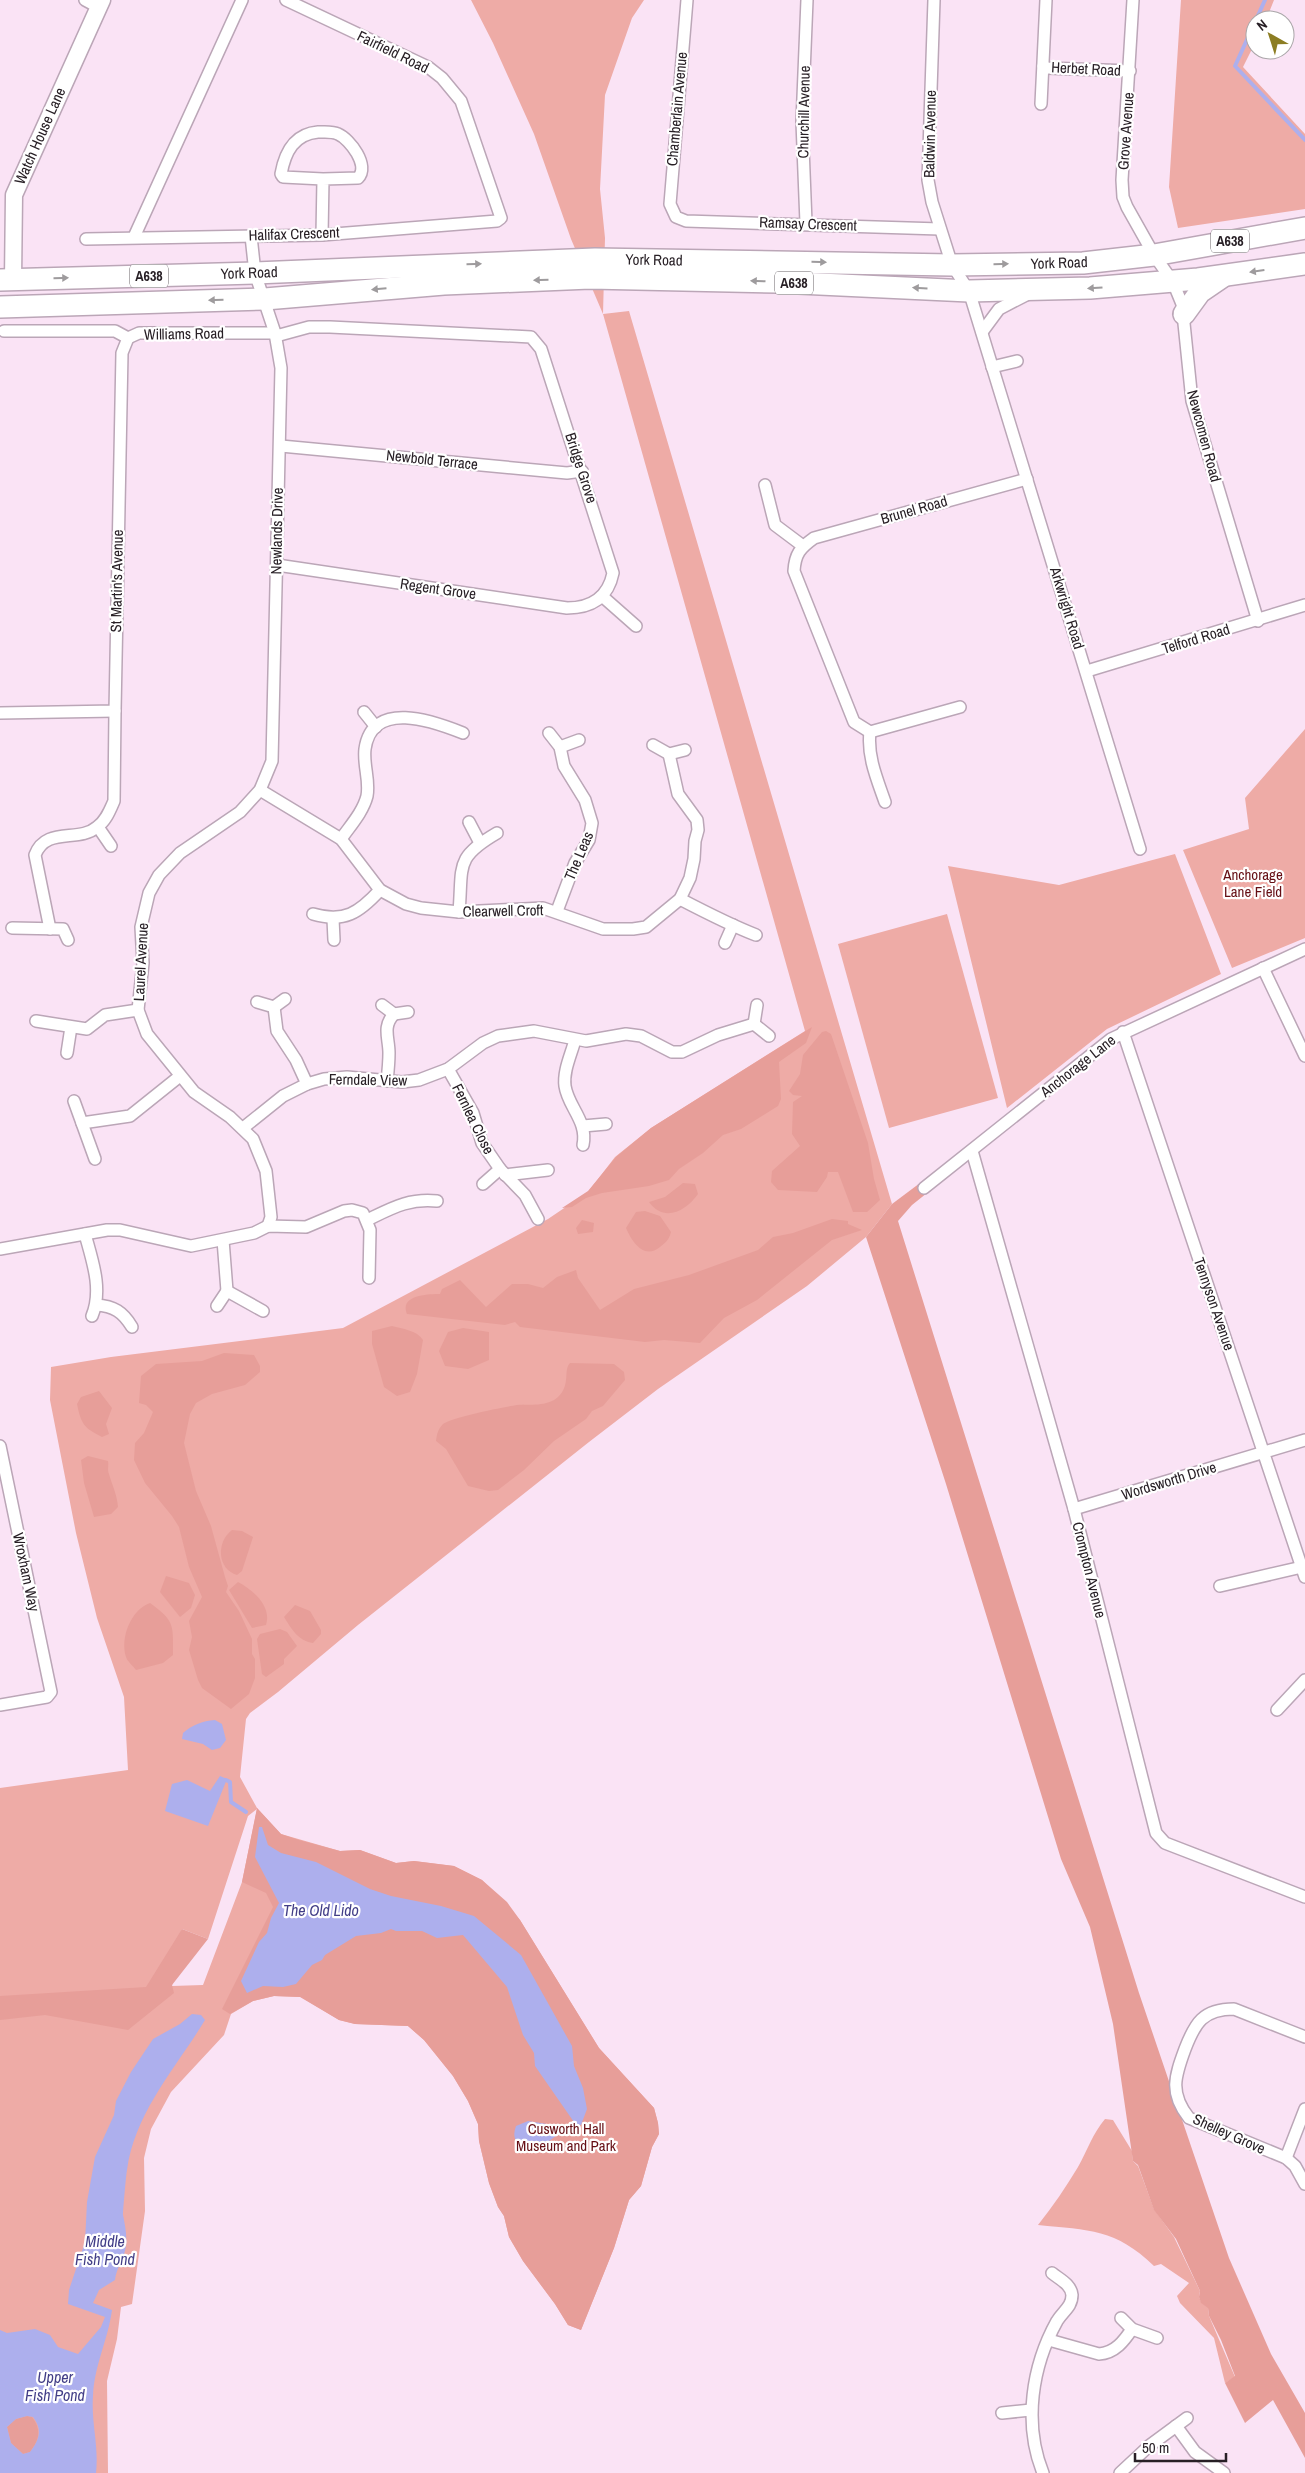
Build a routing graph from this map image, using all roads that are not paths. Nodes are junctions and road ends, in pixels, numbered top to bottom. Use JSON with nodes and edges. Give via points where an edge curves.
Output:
{"nodes":[{"id":1,"x":242,"y":0,"type":"edge"},
{"id":2,"x":286,"y":0,"type":"edge"},
{"id":3,"x":687,"y":0,"type":"edge"},
{"id":4,"x":806,"y":0,"type":"edge"},
{"id":5,"x":934,"y":0,"type":"edge"},
{"id":6,"x":1046,"y":0,"type":"edge"},
{"id":7,"x":1133,"y":0,"type":"edge"},
{"id":8,"x":95,"y":2,"type":"edge"},
{"id":9,"x":1043,"y":66,"type":"junction"},
{"id":10,"x":1130,"y":71,"type":"junction"},
{"id":11,"x":1040,"y":104,"type":"dead end"},
{"id":12,"x":323,"y":179,"type":"junction"},
{"id":13,"x":676,"y":217,"type":"joint"},
{"id":14,"x":501,"y":218,"type":"joint"},
{"id":15,"x":806,"y":223,"type":"junction"},
{"id":16,"x":1305,"y":228,"type":"edge"},
{"id":17,"x":940,"y":229,"type":"junction"},
{"id":18,"x":322,"y":235,"type":"junction"},
{"id":19,"x":251,"y":236,"type":"junction"},
{"id":20,"x":134,"y":237,"type":"junction"},
{"id":21,"x":86,"y":239,"type":"dead end"},
{"id":22,"x":1154,"y":254,"type":"junction"},
{"id":23,"x":1305,"y":264,"type":"edge"},
{"id":24,"x":952,"y":265,"type":"junction"},
{"id":25,"x":615,"y":268,"type":"junction"},
{"id":26,"x":586,"y":269,"type":"junction"},
{"id":27,"x":255,"y":273,"type":"junction"},
{"id":28,"x":1224,"y":275,"type":"junction"},
{"id":29,"x":6,"y":280,"type":"edge"},
{"id":30,"x":1173,"y":282,"type":"junction"},
{"id":31,"x":1039,"y":290,"type":"junction"},
{"id":32,"x":969,"y":291,"type":"junction"},
{"id":33,"x":265,"y":299,"type":"junction"},
{"id":34,"x":7,"y":306,"type":"edge"},
{"id":35,"x":1184,"y":314,"type":"junction"},
{"id":36,"x":4,"y":331,"type":"dead end"},
{"id":37,"x":982,"y":332,"type":"junction"},
{"id":38,"x":275,"y":334,"type":"junction"},
{"id":39,"x":531,"y":337,"type":"joint"},
{"id":40,"x":128,"y":338,"type":"junction"},
{"id":41,"x":1017,"y":361,"type":"dead end"},
{"id":42,"x":992,"y":367,"type":"junction"},
{"id":43,"x":281,"y":446,"type":"junction"},
{"id":44,"x":582,"y":471,"type":"junction"},
{"id":45,"x":1027,"y":479,"type":"junction"},
{"id":46,"x":765,"y":485,"type":"dead end"},
{"id":47,"x":803,"y":546,"type":"junction"},
{"id":48,"x":277,"y":565,"type":"junction"},
{"id":49,"x":600,"y":598,"type":"junction"},
{"id":50,"x":1305,"y":605,"type":"edge"},
{"id":51,"x":1258,"y":620,"type":"junction"},
{"id":52,"x":636,"y":626,"type":"dead end"},
{"id":53,"x":1087,"y":671,"type":"junction"},
{"id":54,"x":960,"y":707,"type":"dead end"},
{"id":55,"x":115,"y":711,"type":"junction"},
{"id":56,"x":364,"y":712,"type":"dead end"},
{"id":57,"x":0,"y":713,"type":"edge"},
{"id":58,"x":376,"y":727,"type":"junction"},
{"id":59,"x":870,"y":732,"type":"junction"},
{"id":60,"x":462,"y":733,"type":"dead end"},
{"id":61,"x":549,"y":733,"type":"dead end"},
{"id":62,"x":579,"y":740,"type":"dead end"},
{"id":63,"x":653,"y":745,"type":"dead end"},
{"id":64,"x":560,"y":747,"type":"junction"},
{"id":65,"x":685,"y":750,"type":"dead end"},
{"id":66,"x":669,"y":754,"type":"junction"},
{"id":67,"x":260,"y":790,"type":"junction"},
{"id":68,"x":885,"y":802,"type":"dead end"},
{"id":69,"x":469,"y":822,"type":"dead end"},
{"id":70,"x":98,"y":827,"type":"junction"},
{"id":71,"x":497,"y":833,"type":"dead end"},
{"id":72,"x":341,"y":839,"type":"junction"},
{"id":73,"x":480,"y":843,"type":"junction"},
{"id":74,"x":111,"y":846,"type":"dead end"},
{"id":75,"x":1140,"y":849,"type":"dead end"},
{"id":76,"x":380,"y":890,"type":"junction"},
{"id":77,"x":680,"y":899,"type":"junction"},
{"id":78,"x":557,"y":911,"type":"junction"},
{"id":79,"x":459,"y":912,"type":"junction"},
{"id":80,"x":313,"y":914,"type":"dead end"},
{"id":81,"x":333,"y":919,"type":"junction"},
{"id":82,"x":733,"y":925,"type":"junction"},
{"id":83,"x":12,"y":928,"type":"dead end"},
{"id":84,"x":50,"y":929,"type":"junction"},
{"id":85,"x":756,"y":935,"type":"dead end"},
{"id":86,"x":68,"y":940,"type":"dead end"},
{"id":87,"x":334,"y":940,"type":"dead end"},
{"id":88,"x":725,"y":942,"type":"dead end"},
{"id":89,"x":1305,"y":950,"type":"edge"},
{"id":90,"x":1263,"y":968,"type":"junction"},
{"id":91,"x":285,"y":999,"type":"dead end"},
{"id":92,"x":257,"y":1002,"type":"dead end"},
{"id":93,"x":382,"y":1005,"type":"dead end"},
{"id":94,"x":757,"y":1005,"type":"dead end"},
{"id":95,"x":274,"y":1007,"type":"junction"},
{"id":96,"x":138,"y":1010,"type":"junction"},
{"id":97,"x":408,"y":1012,"type":"dead end"},
{"id":98,"x":394,"y":1014,"type":"junction"},
{"id":99,"x":36,"y":1021,"type":"dead end"},
{"id":100,"x":754,"y":1024,"type":"junction"},
{"id":101,"x":71,"y":1027,"type":"junction"},
{"id":102,"x":1123,"y":1032,"type":"junction"},
{"id":103,"x":769,"y":1036,"type":"dead end"},
{"id":104,"x":575,"y":1040,"type":"junction"},
{"id":105,"x":67,"y":1053,"type":"dead end"},
{"id":106,"x":1305,"y":1056,"type":"edge"},
{"id":107,"x":448,"y":1069,"type":"junction"},
{"id":108,"x":180,"y":1076,"type":"junction"},
{"id":109,"x":387,"y":1081,"type":"junction"},
{"id":110,"x":307,"y":1084,"type":"junction"},
{"id":111,"x":74,"y":1101,"type":"dead end"},
{"id":112,"x":82,"y":1123,"type":"junction"},
{"id":113,"x":606,"y":1124,"type":"dead end"},
{"id":114,"x":583,"y":1126,"type":"junction"},
{"id":115,"x":243,"y":1128,"type":"junction"},
{"id":116,"x":583,"y":1145,"type":"dead end"},
{"id":117,"x":972,"y":1151,"type":"junction"},
{"id":118,"x":94,"y":1159,"type":"dead end"},
{"id":119,"x":548,"y":1170,"type":"dead end"},
{"id":120,"x":503,"y":1172,"type":"junction"},
{"id":121,"x":483,"y":1184,"type":"dead end"},
{"id":122,"x":924,"y":1188,"type":"dead end"},
{"id":123,"x":437,"y":1201,"type":"dead end"},
{"id":124,"x":538,"y":1219,"type":"dead end"},
{"id":125,"x":367,"y":1220,"type":"junction"},
{"id":126,"x":268,"y":1226,"type":"junction"},
{"id":127,"x":85,"y":1234,"type":"junction"},
{"id":128,"x":223,"y":1240,"type":"junction"},
{"id":129,"x":0,"y":1249,"type":"edge"},
{"id":130,"x":369,"y":1278,"type":"dead end"},
{"id":131,"x":228,"y":1291,"type":"junction"},
{"id":132,"x":217,"y":1306,"type":"dead end"},
{"id":133,"x":262,"y":1311,"type":"dead end"},
{"id":134,"x":132,"y":1327,"type":"dead end"},
{"id":135,"x":1305,"y":1440,"type":"edge"},
{"id":136,"x":0,"y":1446,"type":"edge"},
{"id":137,"x":1264,"y":1452,"type":"junction"},
{"id":138,"x":4,"y":1487,"type":"edge"},
{"id":139,"x":1074,"y":1509,"type":"junction"},
{"id":140,"x":1303,"y":1572,"type":"edge"},
{"id":141,"x":1220,"y":1586,"type":"dead end"},
{"id":142,"x":1305,"y":1680,"type":"edge"},
{"id":143,"x":0,"y":1705,"type":"edge"},
{"id":144,"x":1277,"y":1710,"type":"dead end"},
{"id":145,"x":1305,"y":1897,"type":"edge"},
{"id":146,"x":1305,"y":2037,"type":"edge"},
{"id":147,"x":1305,"y":2109,"type":"edge"},
{"id":148,"x":1286,"y":2158,"type":"junction"},
{"id":149,"x":1305,"y":2184,"type":"edge"},
{"id":150,"x":1052,"y":2273,"type":"dead end"},
{"id":151,"x":1121,"y":2318,"type":"dead end"},
{"id":152,"x":1132,"y":2329,"type":"junction"},
{"id":153,"x":1157,"y":2338,"type":"dead end"},
{"id":154,"x":1049,"y":2340,"type":"junction"},
{"id":155,"x":1031,"y":2410,"type":"junction"},
{"id":156,"x":1002,"y":2413,"type":"dead end"},
{"id":157,"x":1187,"y":2418,"type":"dead end"},
{"id":158,"x":1176,"y":2426,"type":"junction"},
{"id":159,"x":1043,"y":2473,"type":"edge"},
{"id":160,"x":1120,"y":2473,"type":"edge"},
{"id":161,"x":1224,"y":2473,"type":"edge"}],
"edges":[{"from":1,"to":20,"type":"street"},
{"from":2,"to":14,"type":"street","name":"Fairfield Road","via":[[428,68],[442,78],[461,101]]},
{"from":3,"to":13,"type":"street","name":"Chamberlain Avenue","via":[[670,204]]},
{"from":4,"to":15,"type":"street","name":"Churchill Avenue","via":[[802,122]]},
{"from":5,"to":17,"type":"street","name":"Baldwin Avenue","via":[[928,180]]},
{"from":6,"to":9,"type":"street"},
{"from":7,"to":10,"type":"street","name":"Grove Avenue"},
{"from":8,"to":29,"type":"street","name":"Watch House Lane","via":[[14,195]]},
{"from":9,"to":10,"type":"street","name":"Herbet Road"},
{"from":9,"to":11,"type":"street"},
{"from":10,"to":22,"type":"street","name":"Grove Avenue","via":[[1123,197]]},
{"from":12,"to":12,"type":"street","via":[[283,177],[280,174],[287,150],[307,133],[335,132],[360,159],[362,165],[358,178]]},
{"from":12,"to":18,"type":"street"},
{"from":13,"to":15,"type":"street","name":"Ramsay Crescent","via":[[686,221]]},
{"from":14,"to":18,"type":"street","name":"Halifax Crescent","via":[[497,221]]},
{"from":15,"to":17,"type":"street","name":"Ramsay Crescent"},
{"from":16,"to":22,"type":"highway","name":"York Road","number":"A638"},
{"from":17,"to":24,"type":"street","name":"Baldwin Avenue"},
{"from":18,"to":19,"type":"street","name":"Halifax Crescent"},
{"from":19,"to":20,"type":"street","name":"Halifax Crescent"},
{"from":19,"to":27,"type":"street","name":"Newlands Drive"},
{"from":20,"to":21,"type":"street","name":"Halifax Crescent"},
{"from":24,"to":22,"type":"highway","name":"York Road","number":"A638","one_way":true,"via":[[1084,263]]},
{"from":22,"to":30,"type":"street","name":"Newcomen Road"},
{"from":23,"to":28,"type":"highway","name":"York Road","number":"A638","one_way":true},
{"from":25,"to":24,"type":"highway","name":"York Road","number":"A638","one_way":true},
{"from":24,"to":32,"type":"street","name":"Arkwright Road"},
{"from":25,"to":26,"type":"highway","name":"York Road","number":"A638"},
{"from":32,"to":25,"type":"highway","name":"York Road","number":"A638","one_way":true},
{"from":27,"to":26,"type":"highway","name":"York Road","number":"A638","one_way":true},
{"from":26,"to":33,"type":"highway","name":"York Road","number":"A638","one_way":true},
{"from":29,"to":27,"type":"highway","name":"York Road","number":"A638","one_way":true},
{"from":27,"to":33,"type":"street","name":"Newlands Drive"},
{"from":28,"to":30,"type":"highway","name":"York Road","number":"A638"},
{"from":28,"to":35,"type":"highway","via":[[1200,292]]},
{"from":29,"to":34,"type":"highway","number":"A638"},
{"from":30,"to":31,"type":"highway","name":"York Road","number":"A638","one_way":true},
{"from":30,"to":35,"type":"street","name":"Newcomen Road"},
{"from":31,"to":32,"type":"highway","name":"York Road","number":"A638"},
{"from":31,"to":37,"type":"street","via":[[999,309]]},
{"from":32,"to":37,"type":"street","name":"Arkwright Road"},
{"from":33,"to":34,"type":"highway","name":"York Road","number":"A638","one_way":true},
{"from":33,"to":38,"type":"street","name":"Newlands Drive"},
{"from":35,"to":51,"type":"street","name":"Newcomen Road","via":[[1192,401]]},
{"from":36,"to":40,"type":"street","name":"Williams Road","via":[[115,331]]},
{"from":37,"to":42,"type":"street","name":"Arkwright Road"},
{"from":38,"to":39,"type":"street","name":"Williams Road","via":[[309,327],[330,327]]},
{"from":38,"to":40,"type":"street","name":"Williams Road","via":[[139,333]]},
{"from":38,"to":43,"type":"street","name":"Newlands Drive","via":[[281,373]]},
{"from":39,"to":44,"type":"street","name":"Bridge Grove","via":[[541,348]]},
{"from":40,"to":55,"type":"street","name":"St Martin's Avenue","via":[[122,352]]},
{"from":41,"to":42,"type":"street"},
{"from":42,"to":45,"type":"street","name":"Arkwright Road"},
{"from":43,"to":44,"type":"street","name":"Newbold Terrace","via":[[567,473]]},
{"from":43,"to":48,"type":"street","name":"Newlands Drive"},
{"from":44,"to":49,"type":"street","name":"Bridge Grove","via":[[613,573]]},
{"from":45,"to":47,"type":"street","name":"Brunel Road","via":[[814,538]]},
{"from":45,"to":53,"type":"street","name":"Arkwright Road"},
{"from":46,"to":47,"type":"street","via":[[775,525]]},
{"from":47,"to":59,"type":"street","via":[[795,555],[794,571],[848,710],[854,722]]},
{"from":48,"to":49,"type":"street","name":"Regent Grove","via":[[567,608],[589,606]]},
{"from":48,"to":67,"type":"street","name":"Newlands Drive","via":[[272,761]]},
{"from":49,"to":52,"type":"street"},
{"from":50,"to":51,"type":"street","name":"Telford Road"},
{"from":51,"to":53,"type":"street","name":"Telford Road"},
{"from":53,"to":75,"type":"street","name":"Arkwright Road"},
{"from":54,"to":59,"type":"street"},
{"from":55,"to":57,"type":"street"},
{"from":55,"to":70,"type":"street","name":"St Martin's Avenue","via":[[114,801]]},
{"from":56,"to":58,"type":"street"},
{"from":58,"to":60,"type":"street","via":[[406,717],[437,723]]},
{"from":58,"to":72,"type":"street","via":[[364,752],[365,801]]},
{"from":59,"to":68,"type":"street","via":[[868,744]]},
{"from":61,"to":64,"type":"street","name":"The Leas"},
{"from":62,"to":64,"type":"street"},
{"from":63,"to":66,"type":"street"},
{"from":64,"to":78,"type":"street","name":"The Leas","via":[[564,766],[590,813],[591,832]]},
{"from":65,"to":66,"type":"street"},
{"from":66,"to":77,"type":"street","name":"Clearwell Croft","via":[[678,794],[697,820],[698,830],[690,878]]},
{"from":67,"to":72,"type":"street","name":"Clearwell Croft"},
{"from":67,"to":96,"type":"street","name":"Laurel Avenue","via":[[226,823],[174,858],[149,893],[141,927]]},
{"from":69,"to":73,"type":"street"},
{"from":70,"to":74,"type":"street"},
{"from":70,"to":84,"type":"street","via":[[53,838],[38,848],[35,861]]},
{"from":71,"to":73,"type":"street"},
{"from":72,"to":76,"type":"street","name":"Clearwell Croft"},
{"from":73,"to":79,"type":"street","via":[[468,852],[463,861]]},
{"from":76,"to":79,"type":"street","name":"Clearwell Croft","via":[[394,899],[421,908]]},
{"from":76,"to":81,"type":"street","via":[[363,907]]},
{"from":77,"to":78,"type":"street","name":"Clearwell Croft","via":[[646,927],[633,929],[603,929]]},
{"from":77,"to":82,"type":"street"},
{"from":78,"to":79,"type":"street","name":"Clearwell Croft","via":[[530,907]]},
{"from":80,"to":81,"type":"street"},
{"from":81,"to":87,"type":"street"},
{"from":82,"to":85,"type":"street"},
{"from":82,"to":88,"type":"street"},
{"from":83,"to":84,"type":"street"},
{"from":84,"to":86,"type":"street","via":[[63,929]]},
{"from":89,"to":90,"type":"street","name":"Anchorage Lane"},
{"from":90,"to":102,"type":"street","name":"Anchorage Lane"},
{"from":90,"to":106,"type":"street"},
{"from":91,"to":95,"type":"street"},
{"from":92,"to":95,"type":"street"},
{"from":93,"to":98,"type":"street"},
{"from":94,"to":100,"type":"street"},
{"from":95,"to":110,"type":"street","via":[[277,1031]]},
{"from":96,"to":101,"type":"street","via":[[106,1015],[87,1029]]},
{"from":96,"to":108,"type":"street","name":"Laurel Avenue","via":[[147,1034]]},
{"from":97,"to":98,"type":"street"},
{"from":98,"to":109,"type":"street","via":[[386,1029],[389,1050]]},
{"from":99,"to":101,"type":"street"},
{"from":100,"to":103,"type":"street"},
{"from":100,"to":104,"type":"street","name":"Ferndale View","via":[[718,1035],[682,1052],[672,1052],[641,1036],[626,1034]]},
{"from":101,"to":105,"type":"street"},
{"from":102,"to":117,"type":"street","name":"Anchorage Lane"},
{"from":102,"to":137,"type":"street","name":"Tennyson Avenue"},
{"from":104,"to":107,"type":"street","name":"Ferndale View","via":[[534,1031],[498,1036]]},
{"from":104,"to":114,"type":"street","via":[[565,1075],[566,1087]]},
{"from":107,"to":109,"type":"street","name":"Ferndale View","via":[[419,1080]]},
{"from":107,"to":120,"type":"street","name":"Fernlea Close","via":[[473,1113],[482,1144]]},
{"from":108,"to":112,"type":"street","via":[[130,1116]]},
{"from":108,"to":115,"type":"street","name":"Laurel Avenue","via":[[194,1092]]},
{"from":109,"to":110,"type":"street","name":"Ferndale View","via":[[347,1077]]},
{"from":110,"to":115,"type":"street","name":"Ferndale View","via":[[283,1096]]},
{"from":111,"to":112,"type":"street"},
{"from":112,"to":118,"type":"street"},
{"from":113,"to":114,"type":"street"},
{"from":114,"to":116,"type":"street"},
{"from":115,"to":126,"type":"street","name":"Laurel Avenue","via":[[253,1140],[266,1171],[271,1217]]},
{"from":117,"to":122,"type":"street","name":"Anchorage Lane"},
{"from":117,"to":139,"type":"street","name":"Crompton Avenue"},
{"from":119,"to":120,"type":"street"},
{"from":120,"to":121,"type":"street","name":"Fernlea Close"},
{"from":120,"to":124,"type":"street","name":"Fernlea Close","via":[[524,1195]]},
{"from":123,"to":125,"type":"street","via":[[419,1199],[405,1202]]},
{"from":125,"to":126,"type":"street","via":[[360,1211],[352,1210],[306,1227]]},
{"from":125,"to":130,"type":"street","via":[[371,1241]]},
{"from":126,"to":128,"type":"street","via":[[254,1233]]},
{"from":127,"to":128,"type":"street","via":[[120,1230],[191,1246]]},
{"from":127,"to":129,"type":"street"},
{"from":127,"to":134,"type":"street","via":[[96,1278],[94,1311],[116,1309]]},
{"from":128,"to":131,"type":"street"},
{"from":131,"to":132,"type":"street"},
{"from":131,"to":133,"type":"street"},
{"from":135,"to":137,"type":"street","name":"Wordsworth Drive"},
{"from":136,"to":138,"type":"street","name":"Wroxham Way"},
{"from":137,"to":139,"type":"street","name":"Wordsworth Drive"},
{"from":137,"to":140,"type":"street","name":"Tennyson Avenue"},
{"from":138,"to":143,"type":"street","name":"Wroxham Way","via":[[51,1692],[47,1697]]},
{"from":139,"to":145,"type":"street","name":"Crompton Avenue","via":[[1156,1833],[1165,1843]]},
{"from":140,"to":141,"type":"street"},
{"from":142,"to":144,"type":"street"},
{"from":146,"to":148,"type":"street","name":"Shelley Grove","via":[[1234,2009],[1223,2009],[1209,2014],[1193,2027],[1174,2077],[1183,2110],[1189,2118]]},
{"from":147,"to":148,"type":"street"},
{"from":148,"to":149,"type":"street","via":[[1295,2166]]},
{"from":150,"to":154,"type":"street","via":[[1067,2285],[1072,2296],[1069,2308],[1058,2319]]},
{"from":151,"to":152,"type":"street"},
{"from":152,"to":153,"type":"street"},
{"from":152,"to":154,"type":"street","via":[[1118,2347],[1106,2354]]},
{"from":154,"to":155,"type":"street","via":[[1035,2382]]},
{"from":155,"to":156,"type":"street"},
{"from":155,"to":159,"type":"street","via":[[1034,2441]]},
{"from":157,"to":158,"type":"street"},
{"from":158,"to":160,"type":"street"},
{"from":158,"to":161,"type":"street","via":[[1195,2452]]}]}
